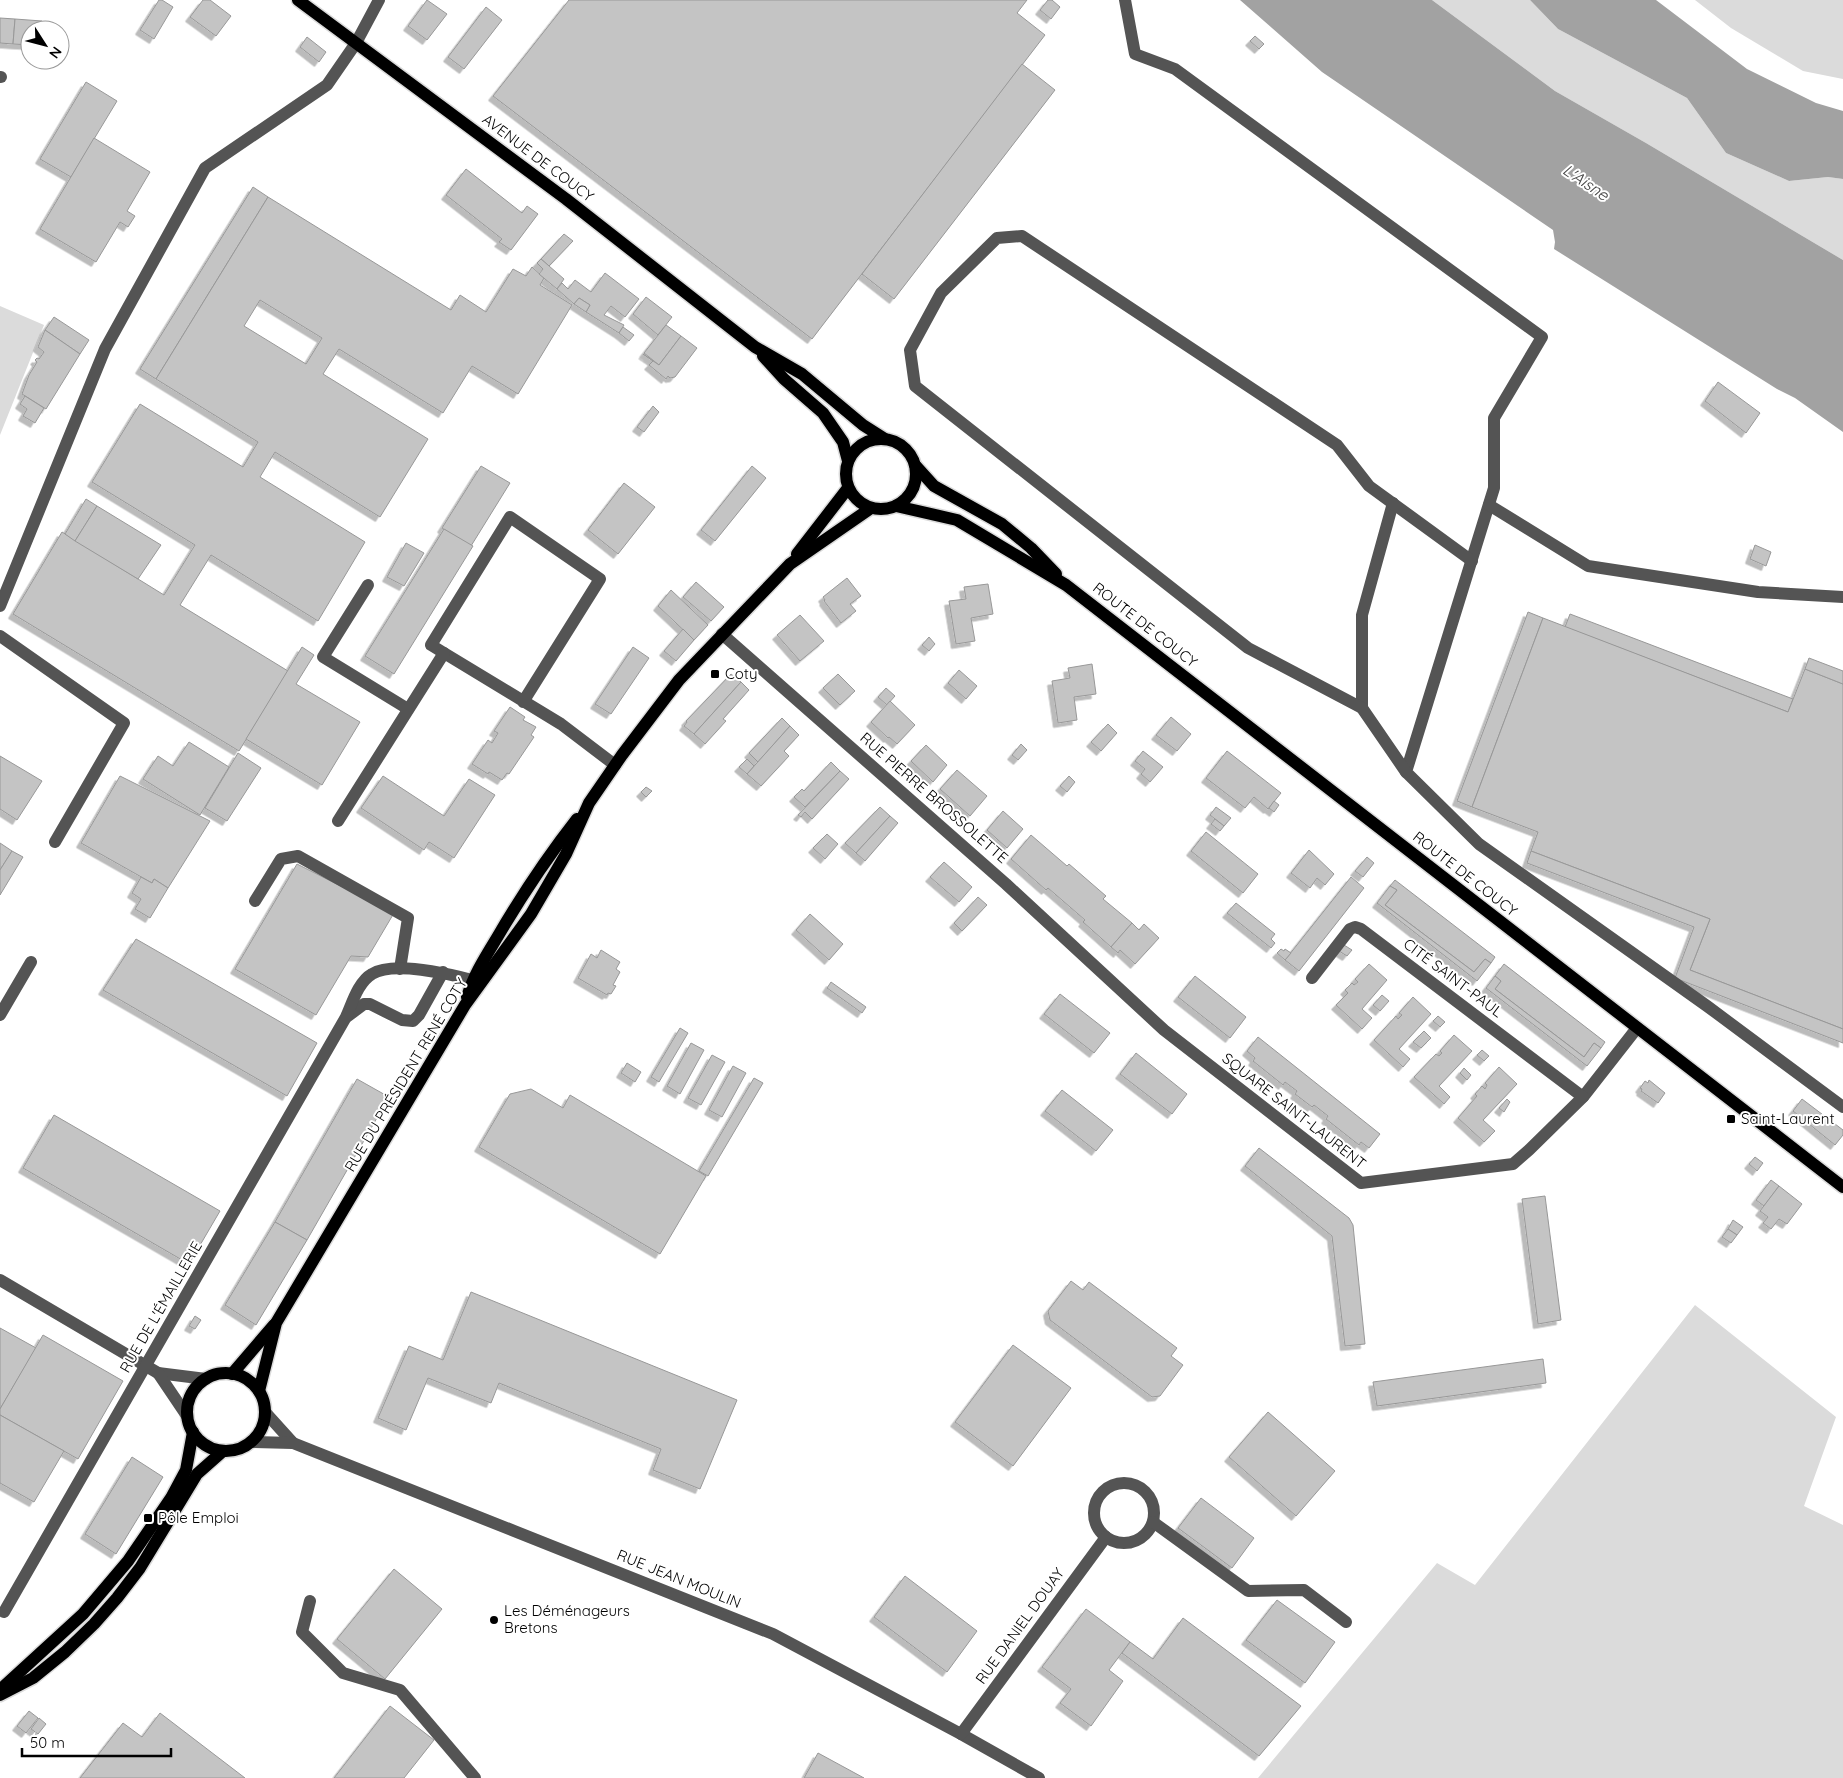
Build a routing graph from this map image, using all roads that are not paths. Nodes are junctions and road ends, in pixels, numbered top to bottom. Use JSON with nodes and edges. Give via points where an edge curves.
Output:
{"nodes":[{"id":1,"x":298,"y":0,"type":"edge"},
{"id":2,"x":379,"y":0,"type":"edge"},
{"id":3,"x":1125,"y":0,"type":"edge"},
{"id":4,"x":356,"y":44,"type":"junction"},
{"id":5,"x":755,"y":347,"type":"junction"},
{"id":6,"x":885,"y":439,"type":"junction"},
{"id":7,"x":848,"y":461,"type":"junction"},
{"id":8,"x":915,"y":466,"type":"junction"},
{"id":9,"x":848,"y":488,"type":"junction"},
{"id":10,"x":1393,"y":503,"type":"junction"},
{"id":11,"x":896,"y":506,"type":"junction"},
{"id":12,"x":1489,"y":506,"type":"junction"},
{"id":13,"x":871,"y":508,"type":"junction"},
{"id":14,"x":1472,"y":561,"type":"junction"},
{"id":15,"x":790,"y":564,"type":"junction"},
{"id":16,"x":368,"y":585,"type":"dead end"},
{"id":17,"x":1066,"y":585,"type":"junction"},
{"id":18,"x":1843,"y":597,"type":"edge"},
{"id":19,"x":0,"y":606,"type":"edge"},
{"id":20,"x":722,"y":634,"type":"junction"},
{"id":21,"x":0,"y":636,"type":"edge"},
{"id":22,"x":444,"y":653,"type":"junction"},
{"id":23,"x":523,"y":702,"type":"junction"},
{"id":24,"x":1362,"y":708,"type":"junction"},
{"id":25,"x":408,"y":709,"type":"junction"},
{"id":26,"x":615,"y":765,"type":"junction"},
{"id":27,"x":1406,"y":772,"type":"junction"},
{"id":28,"x":589,"y":803,"type":"junction"},
{"id":29,"x":338,"y":821,"type":"dead end"},
{"id":30,"x":55,"y":842,"type":"dead end"},
{"id":31,"x":255,"y":901,"type":"dead end"},
{"id":32,"x":31,"y":962,"type":"dead end"},
{"id":33,"x":400,"y":969,"type":"junction"},
{"id":34,"x":443,"y":972,"type":"junction"},
{"id":35,"x":1312,"y":978,"type":"dead end"},
{"id":36,"x":472,"y":980,"type":"junction"},
{"id":37,"x":1121,"y":990,"type":"joint"},
{"id":38,"x":465,"y":1005,"type":"junction"},
{"id":39,"x":0,"y":1015,"type":"edge"},
{"id":40,"x":346,"y":1017,"type":"junction"},
{"id":41,"x":1637,"y":1028,"type":"junction"},
{"id":42,"x":1583,"y":1097,"type":"junction"},
{"id":43,"x":1843,"y":1107,"type":"edge"},
{"id":44,"x":1843,"y":1188,"type":"edge"},
{"id":45,"x":0,"y":1280,"type":"edge"},
{"id":46,"x":276,"y":1323,"type":"junction"},
{"id":47,"x":145,"y":1366,"type":"junction"},
{"id":48,"x":158,"y":1373,"type":"junction"},
{"id":49,"x":232,"y":1374,"type":"junction"},
{"id":50,"x":206,"y":1379,"type":"junction"},
{"id":51,"x":259,"y":1391,"type":"junction"},
{"id":52,"x":265,"y":1412,"type":"junction"},
{"id":53,"x":188,"y":1416,"type":"junction"},
{"id":54,"x":193,"y":1432,"type":"junction"},
{"id":55,"x":251,"y":1442,"type":"junction"},
{"id":56,"x":293,"y":1443,"type":"junction"},
{"id":57,"x":223,"y":1451,"type":"junction"},
{"id":58,"x":1153,"y":1522,"type":"junction"},
{"id":59,"x":1106,"y":1537,"type":"junction"},
{"id":60,"x":310,"y":1601,"type":"dead end"},
{"id":61,"x":4,"y":1612,"type":"dead end"},
{"id":62,"x":1346,"y":1622,"type":"dead end"},
{"id":63,"x":0,"y":1690,"type":"edge"},
{"id":64,"x":0,"y":1694,"type":"edge"},
{"id":65,"x":961,"y":1734,"type":"junction"},
{"id":66,"x":475,"y":1778,"type":"edge"},
{"id":67,"x":1039,"y":1778,"type":"edge"}],
"edges":[{"from":1,"to":4,"type":"main road","name":"AVENUE DE COUCY"},
{"from":2,"to":4,"type":"street"},
{"from":3,"to":12,"type":"street","via":[[1135,54],[1175,69],[1542,337],[1494,418],[1494,488]]},
{"from":4,"to":5,"type":"main road","name":"AVENUE DE COUCY","via":[[566,199]]},
{"from":4,"to":19,"type":"street","via":[[327,85],[205,168],[105,349]]},
{"from":5,"to":6,"type":"main road","name":"AVENUE DE COUCY","via":[[802,374]]},
{"from":5,"to":7,"type":"main road","name":"AVENUE DE COUCY","via":[[784,379],[823,413],[843,442]]},
{"from":6,"to":7,"type":"main road","via":[[863,444]]},
{"from":6,"to":8,"type":"main road","via":[[904,448]]},
{"from":7,"to":9,"type":"main road","via":[[845,474]]},
{"from":8,"to":11,"type":"main road","via":[[913,489]]},
{"from":8,"to":17,"type":"main road","name":"ROUTE DE COUCY","via":[[934,486],[1002,524],[1031,548]]},
{"from":9,"to":13,"type":"main road"},
{"from":9,"to":15,"type":"main road"},
{"from":10,"to":14,"type":"street"},
{"from":10,"to":24,"type":"street","via":[[1362,615]]},
{"from":10,"to":24,"type":"street","via":[[1369,486],[1338,445],[1022,236],[997,238],[941,293],[910,350],[915,386],[1248,648]]},
{"from":11,"to":13,"type":"main road"},
{"from":11,"to":17,"type":"main road","name":"ROUTE DE COUCY","via":[[957,520]]},
{"from":12,"to":14,"type":"street"},
{"from":12,"to":18,"type":"street","via":[[1588,566],[1758,592]]},
{"from":13,"to":15,"type":"main road","name":"RUE DU PRÉSIDENT RENÉ COTY"},
{"from":14,"to":27,"type":"street"},
{"from":15,"to":20,"type":"main road","name":"RUE DU PRÉSIDENT RENÉ COTY"},
{"from":16,"to":25,"type":"street","via":[[323,657]]},
{"from":17,"to":41,"type":"main road","name":"ROUTE DE COUCY"},
{"from":20,"to":26,"type":"main road","name":"RUE DU PRÉSIDENT RENÉ COTY","via":[[679,680]]},
{"from":20,"to":37,"type":"street","name":"RUE PIERRE BROSSOLETTE","via":[[1006,884]]},
{"from":21,"to":30,"type":"street","via":[[124,723]]},
{"from":22,"to":23,"type":"street"},
{"from":22,"to":23,"type":"street","via":[[431,645],[510,517],[600,578]]},
{"from":22,"to":25,"type":"street"},
{"from":23,"to":26,"type":"street","via":[[561,724]]},
{"from":24,"to":27,"type":"street"},
{"from":25,"to":29,"type":"street"},
{"from":26,"to":28,"type":"main road","name":"RUE DU PRÉSIDENT RENÉ COTY"},
{"from":27,"to":43,"type":"street","via":[[1479,844]]},
{"from":28,"to":36,"type":"main road","via":[[512,912]]},
{"from":28,"to":38,"type":"main road","name":"RUE DU PRÉSIDENT RENÉ COTY","via":[[566,854],[531,914]]},
{"from":31,"to":33,"type":"street","via":[[281,859],[298,856],[408,918]]},
{"from":32,"to":39,"type":"street"},
{"from":33,"to":34,"type":"street","name":"RUE DE L'ÉMAILLERIE"},
{"from":33,"to":40,"type":"street","name":"RUE DE L'ÉMAILLERIE","via":[[371,974],[362,984]]},
{"from":34,"to":36,"type":"street","name":"RUE DE L'ÉMAILLERIE"},
{"from":34,"to":40,"type":"street","name":"RUE DE L'ÉMAILLERIE","via":[[413,1021],[402,1020],[370,1004],[364,1004]]},
{"from":35,"to":42,"type":"street","name":"CITÉ SAINT-PAUL","via":[[1350,929],[1361,929]]},
{"from":36,"to":38,"type":"main road"},
{"from":37,"to":42,"type":"street","name":"SQUARE SAINT-LAURENT","via":[[1164,1030],[1361,1183],[1513,1164]]},
{"from":38,"to":46,"type":"main road","name":"RUE DU PRÉSIDENT RENÉ COTY"},
{"from":40,"to":47,"type":"street","name":"RUE DE L'ÉMAILLERIE"},
{"from":41,"to":42,"type":"street","name":"SQUARE SAINT-LAURENT"},
{"from":41,"to":44,"type":"main road","name":"ROUTE DE COUCY"},
{"from":45,"to":47,"type":"street"},
{"from":46,"to":49,"type":"main road"},
{"from":46,"to":51,"type":"main road","name":"RUE DU PRÉSIDENT RENÉ COTY"},
{"from":47,"to":48,"type":"street"},
{"from":47,"to":61,"type":"street","name":"RUE DE L'ÉMAILLERIE"},
{"from":48,"to":50,"type":"street"},
{"from":48,"to":53,"type":"street"},
{"from":49,"to":50,"type":"main road","via":[[223,1373]]},
{"from":49,"to":51,"type":"main road","via":[[243,1377]]},
{"from":50,"to":53,"type":"main road","via":[[192,1394]]},
{"from":51,"to":52,"type":"main road"},
{"from":52,"to":55,"type":"main road","via":[[259,1434]]},
{"from":52,"to":56,"type":"street","name":"RUE JEAN MOULIN"},
{"from":53,"to":54,"type":"main road"},
{"from":54,"to":57,"type":"main road","via":[[206,1445]]},
{"from":54,"to":63,"type":"main road","via":[[186,1470],[128,1561],[82,1614]]},
{"from":55,"to":56,"type":"street","name":"RUE JEAN MOULIN"},
{"from":55,"to":57,"type":"main road"},
{"from":56,"to":65,"type":"street","name":"RUE JEAN MOULIN","via":[[773,1634]]},
{"from":57,"to":64,"type":"main road","via":[[197,1474],[140,1568],[94,1624],[33,1678]]},
{"from":58,"to":59,"type":"street","via":[[1142,1538],[1133,1542],[1124,1543]]},
{"from":58,"to":59,"type":"street","via":[[1153,1504],[1148,1495],[1141,1488],[1121,1483],[1103,1492],[1094,1510],[1099,1530]]},
{"from":58,"to":62,"type":"street","via":[[1248,1591],[1304,1590]]},
{"from":59,"to":65,"type":"street","name":"RUE DANIEL DOUAY"},
{"from":60,"to":66,"type":"street","via":[[302,1632],[342,1673],[400,1690]]},
{"from":65,"to":67,"type":"street","name":"RUE JEAN MOULIN"}]}
